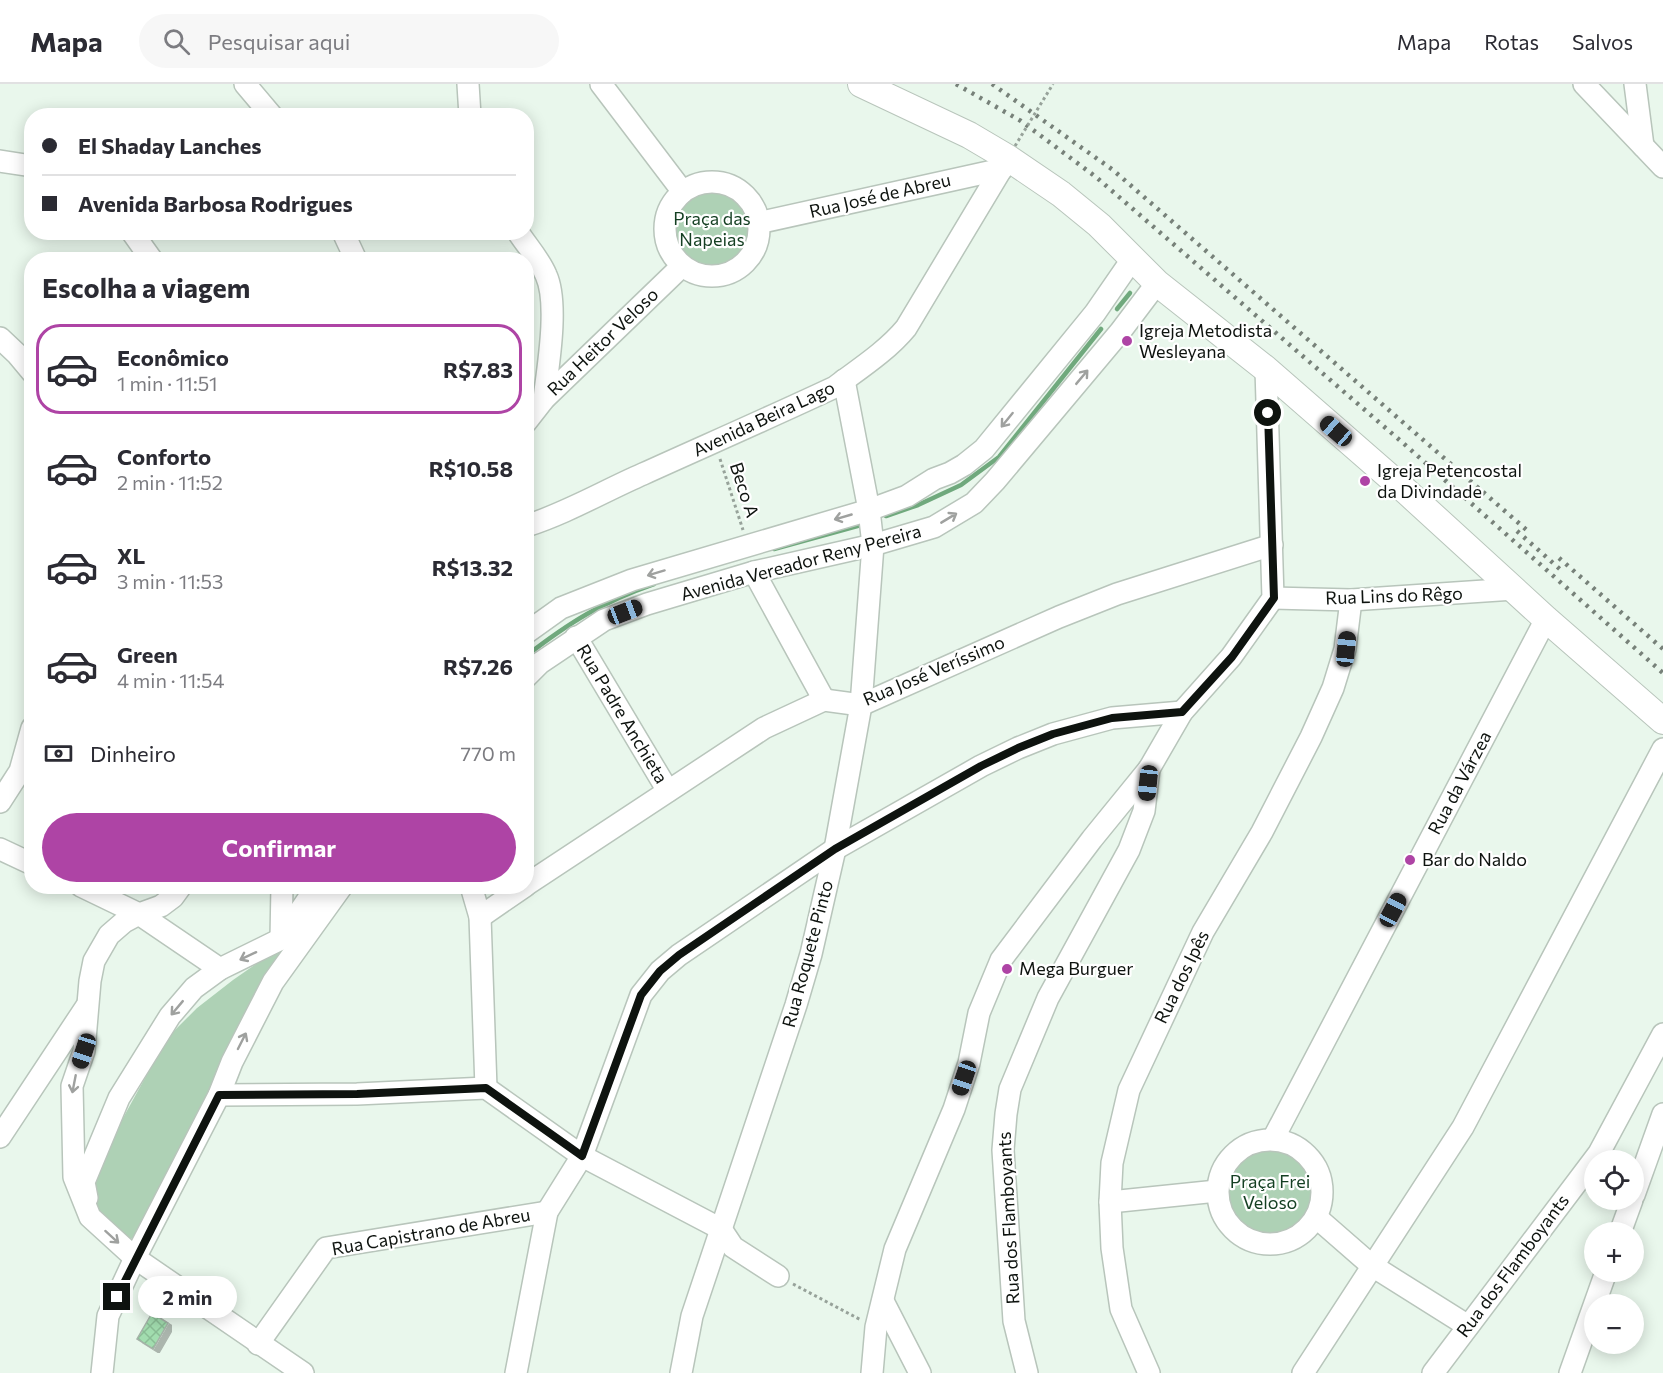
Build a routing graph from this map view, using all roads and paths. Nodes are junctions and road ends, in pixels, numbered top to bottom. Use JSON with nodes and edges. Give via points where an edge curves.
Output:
{"nodes":[{"id":1,"x":245,"y":84,"type":"edge"},
{"id":2,"x":468,"y":84,"type":"edge"},
{"id":3,"x":601,"y":84,"type":"edge"},
{"id":4,"x":861,"y":84,"type":"edge"},
{"id":5,"x":1053,"y":84,"type":"edge"},
{"id":6,"x":1584,"y":84,"type":"edge"},
{"id":7,"x":1635,"y":84,"type":"edge"},
{"id":8,"x":265,"y":108,"type":"edge"},
{"id":9,"x":470,"y":108,"type":"edge"},
{"id":10,"x":1643,"y":146,"type":"junction"},
{"id":11,"x":1008,"y":158,"type":"junction"},
{"id":12,"x":0,"y":161,"type":"edge"},
{"id":13,"x":24,"y":165,"type":"edge"},
{"id":14,"x":1663,"y":167,"type":"edge"},
{"id":15,"x":683,"y":192,"type":"junction"},
{"id":16,"x":758,"y":223,"type":"junction"},
{"id":17,"x":534,"y":255,"type":"edge"},
{"id":18,"x":1133,"y":258,"type":"junction"},
{"id":19,"x":682,"y":266,"type":"junction"},
{"id":20,"x":1157,"y":283,"type":"junction"},
{"id":21,"x":1095,"y":312,"type":"junction"},
{"id":22,"x":1120,"y":332,"type":"junction"},
{"id":23,"x":0,"y":338,"type":"edge"},
{"id":24,"x":24,"y":362,"type":"edge"},
{"id":25,"x":1266,"y":369,"type":"junction"},
{"id":26,"x":844,"y":380,"type":"junction"},
{"id":27,"x":544,"y":399,"type":"junction"},
{"id":28,"x":534,"y":412,"type":"edge"},
{"id":29,"x":715,"y":443,"type":"junction"},
{"id":30,"x":869,"y":510,"type":"junction"},
{"id":31,"x":534,"y":523,"type":"edge"},
{"id":32,"x":748,"y":544,"type":"junction"},
{"id":33,"x":873,"y":545,"type":"junction"},
{"id":34,"x":1272,"y":545,"type":"junction"},
{"id":35,"x":754,"y":573,"type":"junction"},
{"id":36,"x":1514,"y":589,"type":"junction"},
{"id":37,"x":1274,"y":598,"type":"junction"},
{"id":38,"x":1351,"y":600,"type":"junction"},
{"id":39,"x":1546,"y":619,"type":"junction"},
{"id":40,"x":534,"y":627,"type":"edge"},
{"id":41,"x":576,"y":637,"type":"junction"},
{"id":42,"x":534,"y":669,"type":"edge"},
{"id":43,"x":824,"y":700,"type":"junction"},
{"id":44,"x":861,"y":705,"type":"junction"},
{"id":45,"x":1182,"y":712,"type":"junction"},
{"id":46,"x":1663,"y":721,"type":"edge"},
{"id":47,"x":1663,"y":749,"type":"edge"},
{"id":48,"x":24,"y":757,"type":"edge"},
{"id":49,"x":1149,"y":770,"type":"junction"},
{"id":50,"x":668,"y":791,"type":"junction"},
{"id":51,"x":0,"y":802,"type":"edge"},
{"id":52,"x":0,"y":849,"type":"edge"},
{"id":53,"x":835,"y":849,"type":"junction"},
{"id":54,"x":24,"y":860,"type":"edge"},
{"id":55,"x":534,"y":881,"type":"edge"},
{"id":56,"x":98,"y":894,"type":"edge"},
{"id":57,"x":175,"y":894,"type":"edge"},
{"id":58,"x":282,"y":894,"type":"edge"},
{"id":59,"x":312,"y":894,"type":"edge"},
{"id":60,"x":336,"y":894,"type":"edge"},
{"id":61,"x":473,"y":894,"type":"edge"},
{"id":62,"x":514,"y":894,"type":"edge"},
{"id":63,"x":139,"y":914,"type":"junction"},
{"id":64,"x":480,"y":917,"type":"junction"},
{"id":65,"x":281,"y":939,"type":"junction"},
{"id":66,"x":220,"y":969,"type":"junction"},
{"id":67,"x":87,"y":1006,"type":"junction"},
{"id":68,"x":1663,"y":1034,"type":"edge"},
{"id":69,"x":486,"y":1088,"type":"junction"},
{"id":70,"x":219,"y":1095,"type":"junction"},
{"id":71,"x":1663,"y":1114,"type":"edge"},
{"id":72,"x":0,"y":1137,"type":"edge"},
{"id":73,"x":1273,"y":1139,"type":"junction"},
{"id":74,"x":582,"y":1156,"type":"junction"},
{"id":75,"x":1644,"y":1167,"type":"edge"},
{"id":76,"x":1217,"y":1191,"type":"junction"},
{"id":77,"x":1110,"y":1202,"type":"junction"},
{"id":78,"x":547,"y":1212,"type":"junction"},
{"id":79,"x":90,"y":1216,"type":"junction"},
{"id":80,"x":1316,"y":1217,"type":"junction"},
{"id":81,"x":721,"y":1229,"type":"junction"},
{"id":82,"x":135,"y":1258,"type":"junction"},
{"id":83,"x":1371,"y":1265,"type":"junction"},
{"id":84,"x":778,"y":1276,"type":"joint"},
{"id":85,"x":1602,"y":1282,"type":"edge"},
{"id":86,"x":883,"y":1301,"type":"junction"},
{"id":87,"x":1467,"y":1326,"type":"junction"},
{"id":88,"x":876,"y":1327,"type":"junction"},
{"id":89,"x":258,"y":1344,"type":"junction"},
{"id":90,"x":102,"y":1373,"type":"edge"},
{"id":91,"x":303,"y":1373,"type":"edge"},
{"id":92,"x":516,"y":1373,"type":"edge"},
{"id":93,"x":681,"y":1373,"type":"edge"},
{"id":94,"x":872,"y":1373,"type":"edge"},
{"id":95,"x":920,"y":1373,"type":"edge"},
{"id":96,"x":1027,"y":1373,"type":"edge"},
{"id":97,"x":1149,"y":1373,"type":"edge"},
{"id":98,"x":1303,"y":1373,"type":"edge"},
{"id":99,"x":1433,"y":1373,"type":"edge"},
{"id":100,"x":1570,"y":1373,"type":"edge"}],
"edges":[{"from":1,"to":8,"type":"street"},
{"from":2,"to":9,"type":"street"},
{"from":3,"to":15,"type":"street"},
{"from":4,"to":11,"type":"main road","via":[[969,135]]},
{"from":5,"to":11,"type":"path","bridge":true},
{"from":6,"to":10,"type":"street"},
{"from":7,"to":10,"type":"street"},
{"from":10,"to":14,"type":"street"},
{"from":11,"to":16,"type":"street","name":"Rua José de Abreu"},
{"from":11,"to":18,"type":"main road","via":[[1061,194]]},
{"from":11,"to":26,"type":"street","name":"Avenida Beira Lago","via":[[906,328],[897,340]]},
{"from":12,"to":13,"type":"street"},
{"from":15,"to":16,"type":"street","via":[[709,182],[736,189],[754,210]]},
{"from":15,"to":19,"type":"street","via":[[673,202],[665,229],[667,243]]},
{"from":16,"to":19,"type":"street","via":[[754,250],[734,270],[708,276]]},
{"from":17,"to":27,"type":"street","via":[[547,276],[552,307]]},
{"from":18,"to":20,"type":"main road"},
{"from":18,"to":21,"type":"street","name":"Avenida Vereador Reny Pereira"},
{"from":19,"to":27,"type":"street","name":"Rua Heitor Veloso"},
{"from":20,"to":22,"type":"street","name":"Avenida Vereador Reny Pereira"},
{"from":20,"to":25,"type":"main road"},
{"from":21,"to":22,"type":"street"},
{"from":21,"to":30,"type":"street","name":"Avenida Vereador Reny Pereira","one_way":true,"via":[[984,448],[950,473],[907,496]]},
{"from":33,"to":22,"type":"street","name":"Avenida Vereador Reny Pereira","one_way":true,"via":[[934,528],[974,503]]},
{"from":23,"to":24,"type":"street"},
{"from":25,"to":34,"type":"street"},
{"from":25,"to":36,"type":"main road"},
{"from":26,"to":29,"type":"street","name":"Avenida Beira Lago"},
{"from":26,"to":30,"type":"street","name":"Rua Roquete Pinto"},
{"from":27,"to":28,"type":"street","name":"Rua Heitor Veloso"},
{"from":29,"to":31,"type":"street","name":"Avenida Beira Lago"},
{"from":29,"to":32,"type":"path","name":"Beco A"},
{"from":30,"to":32,"type":"street","name":"Avenida Vereador Reny Pereira","one_way":true},
{"from":30,"to":33,"type":"street","name":"Rua Roquete Pinto"},
{"from":32,"to":40,"type":"street","name":"Avenida Vereador Reny Pereira","one_way":true,"via":[[587,597],[561,608]]},
{"from":33,"to":35,"type":"street","name":"Avenida Vereador Reny Pereira"},
{"from":33,"to":44,"type":"street","name":"Rua Roquete Pinto"},
{"from":34,"to":37,"type":"street"},
{"from":34,"to":44,"type":"street","name":"Rua José Veríssimo","via":[[1117,594]]},
{"from":35,"to":41,"type":"street","name":"Avenida Vereador Reny Pereira","via":[[647,604],[604,620]]},
{"from":35,"to":43,"type":"street"},
{"from":36,"to":38,"type":"street","name":"Rua Lins do Rêgo"},
{"from":36,"to":39,"type":"main road"},
{"from":37,"to":38,"type":"street","name":"Rua Lins do Rêgo"},
{"from":37,"to":45,"type":"street","via":[[1232,657]]},
{"from":38,"to":77,"type":"street","name":"Rua dos Ipês","via":[[1346,649],[1316,727],[1262,832],[1203,932],[1129,1090],[1112,1163]]},
{"from":39,"to":46,"type":"main road"},
{"from":39,"to":73,"type":"street","name":"Rua da Várzea"},
{"from":41,"to":42,"type":"street","name":"Avenida Vereador Reny Pereira"},
{"from":41,"to":50,"type":"street","name":"Rua Padre Anchieta"},
{"from":43,"to":44,"type":"street","name":"Rua José Veríssimo"},
{"from":43,"to":50,"type":"street","via":[[764,728]]},
{"from":44,"to":53,"type":"street","name":"Rua Roquete Pinto"},
{"from":45,"to":49,"type":"street"},
{"from":45,"to":53,"type":"street","name":"Rua Capistrano de Abreu","via":[[1112,718],[1053,734],[981,766]]},
{"from":47,"to":83,"type":"street","via":[[1463,1127]]},
{"from":48,"to":51,"type":"street","via":[[20,771]]},
{"from":49,"to":86,"type":"street","via":[[1092,838],[1001,960],[979,1013],[954,1109],[895,1249]]},
{"from":49,"to":96,"type":"street","name":"Rua dos Flamboyants","via":[[1144,811],[1129,850],[1048,998],[1010,1089],[1003,1149],[1014,1321]]},
{"from":50,"to":55,"type":"street"},
{"from":52,"to":54,"type":"street"},
{"from":53,"to":74,"type":"street","name":"Rua Capistrano de Abreu","via":[[679,955],[646,987]]},
{"from":53,"to":81,"type":"street","name":"Rua Roquete Pinto","via":[[796,1005]]},
{"from":56,"to":63,"type":"street"},
{"from":57,"to":63,"type":"street","via":[[161,906]]},
{"from":58,"to":65,"type":"street"},
{"from":59,"to":65,"type":"street"},
{"from":70,"to":60,"type":"street","one_way":true,"via":[[273,982]]},
{"from":61,"to":64,"type":"street"},
{"from":62,"to":64,"type":"street"},
{"from":63,"to":66,"type":"street"},
{"from":63,"to":67,"type":"street","via":[[124,922],[99,948]]},
{"from":64,"to":69,"type":"street"},
{"from":65,"to":66,"type":"street","one_way":true},
{"from":66,"to":79,"type":"street","one_way":true,"via":[[194,988],[170,1016],[119,1098],[84,1182]]},
{"from":67,"to":72,"type":"street"},
{"from":67,"to":79,"type":"street","one_way":true,"via":[[84,1051],[72,1086],[74,1177]]},
{"from":68,"to":87,"type":"street","name":"Rua dos Flamboyants","via":[[1599,1152]]},
{"from":69,"to":70,"type":"street"},
{"from":69,"to":74,"type":"street"},
{"from":70,"to":82,"type":"street"},
{"from":71,"to":75,"type":"street"},
{"from":73,"to":76,"type":"street","via":[[1256,1141],[1228,1160]]},
{"from":73,"to":80,"type":"street","via":[[1304,1152],[1315,1166],[1321,1182]]},
{"from":74,"to":78,"type":"street","name":"Rua Capistrano de Abreu"},
{"from":74,"to":81,"type":"street"},
{"from":76,"to":77,"type":"street"},
{"from":76,"to":80,"type":"street","via":[[1227,1223],[1239,1235],[1255,1242],[1273,1245],[1290,1240],[1305,1231]]},
{"from":77,"to":97,"type":"street","name":"Rua dos Ipês","via":[[1121,1309]]},
{"from":78,"to":89,"type":"street","name":"Rua Capistrano de Abreu","via":[[326,1248]]},
{"from":78,"to":92,"type":"street"},
{"from":79,"to":82,"type":"street","one_way":true},
{"from":80,"to":83,"type":"street"},
{"from":81,"to":84,"type":"street","via":[[733,1247]]},
{"from":81,"to":93,"type":"street","name":"Rua Roquete Pinto","via":[[692,1317]]},
{"from":82,"to":89,"type":"street"},
{"from":82,"to":90,"type":"street","via":[[108,1316]]},
{"from":83,"to":87,"type":"street"},
{"from":83,"to":98,"type":"street"},
{"from":84,"to":88,"type":"path"},
{"from":85,"to":100,"type":"street"},
{"from":86,"to":88,"type":"street"},
{"from":86,"to":95,"type":"street"},
{"from":87,"to":99,"type":"street","name":"Rua dos Flamboyants"},
{"from":88,"to":94,"type":"street"},
{"from":89,"to":91,"type":"street"}]}
